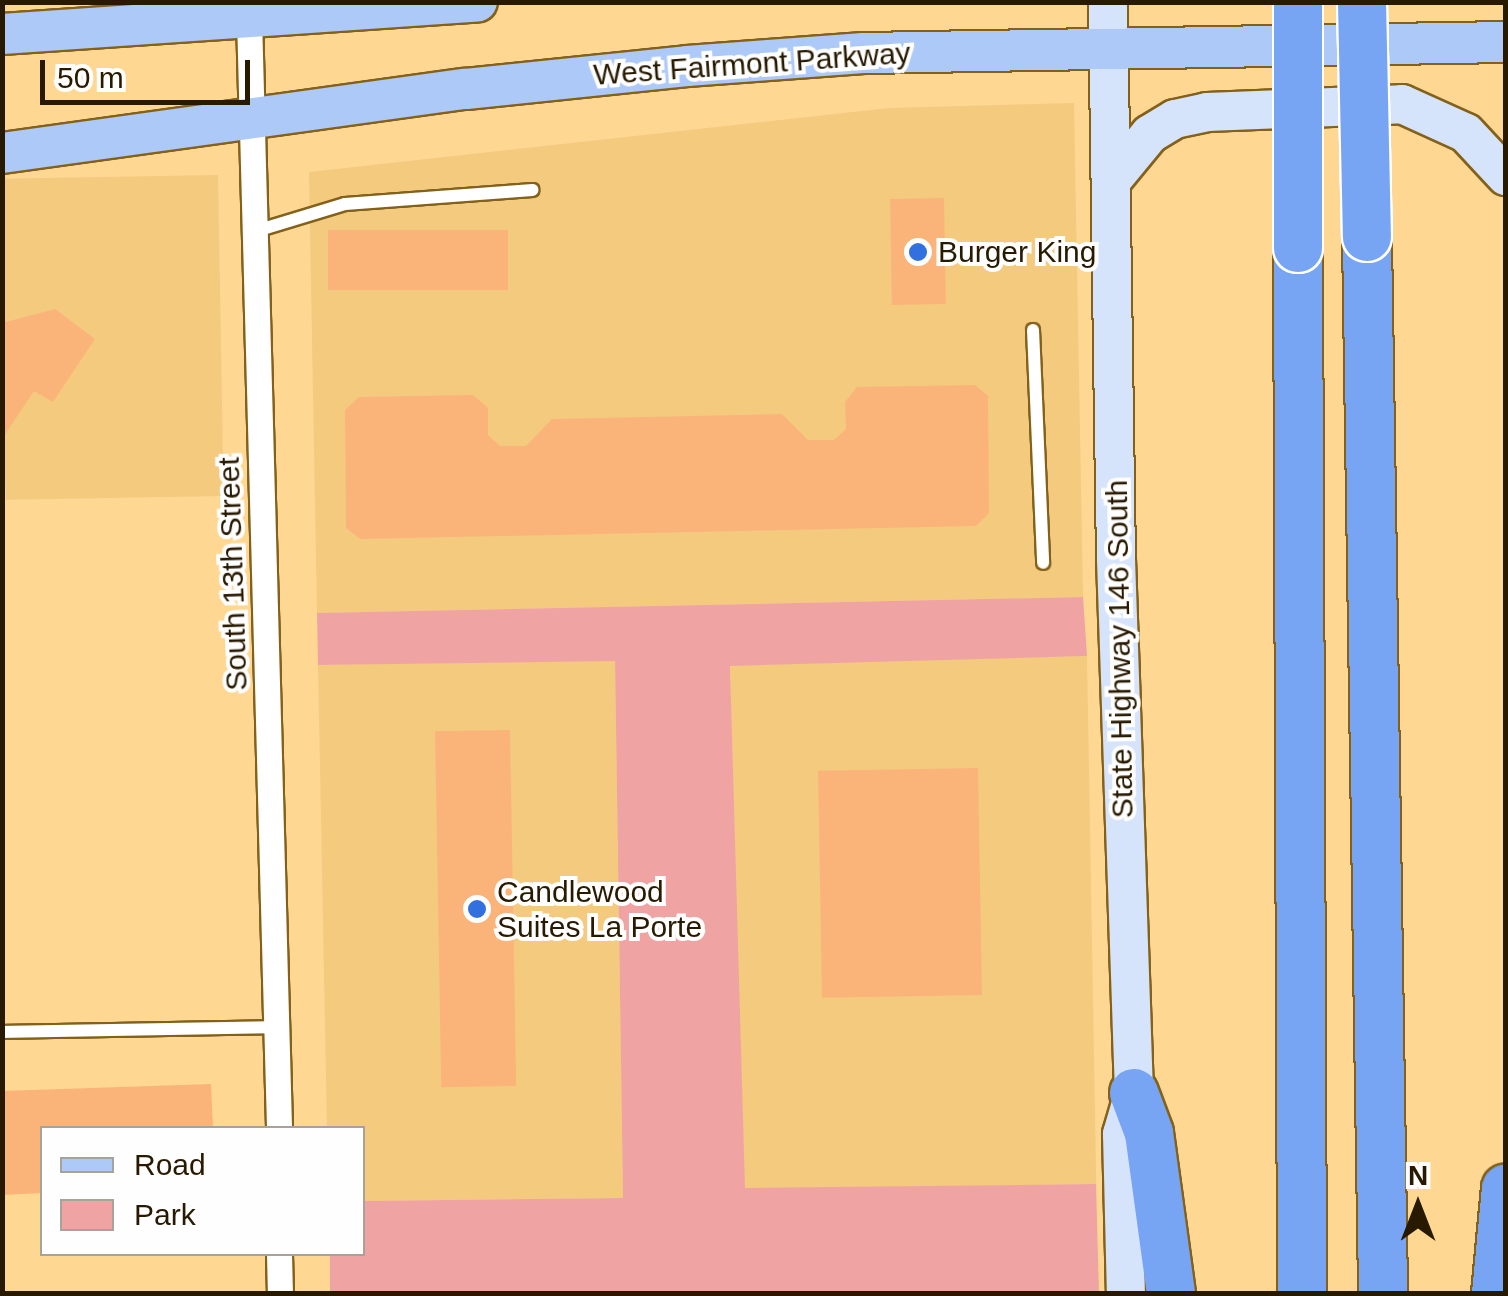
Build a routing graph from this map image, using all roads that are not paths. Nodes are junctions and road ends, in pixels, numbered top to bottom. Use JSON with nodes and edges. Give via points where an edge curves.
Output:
{"nodes":[{"id":1,"x":477,"y":2,"type":"edge"},
{"id":2,"x":1108,"y":2,"type":"edge"},
{"id":3,"x":1298,"y":2,"type":"edge"},
{"id":4,"x":1362,"y":2,"type":"edge"},
{"id":5,"x":249,"y":10,"type":"edge"},
{"id":6,"x":2,"y":34,"type":"edge"},
{"id":7,"x":1506,"y":42,"type":"edge"},
{"id":8,"x":1109,"y":47,"type":"junction"},
{"id":9,"x":254,"y":119,"type":"junction"},
{"id":10,"x":2,"y":153,"type":"edge"},
{"id":11,"x":1506,"y":176,"type":"edge"},
{"id":12,"x":1113,"y":180,"type":"junction"},
{"id":13,"x":532,"y":190,"type":"dead end"},
{"id":14,"x":256,"y":231,"type":"junction"},
{"id":15,"x":1033,"y":330,"type":"dead end"},
{"id":16,"x":1043,"y":563,"type":"dead end"},
{"id":17,"x":276,"y":1027,"type":"junction"},
{"id":18,"x":2,"y":1032,"type":"edge"},
{"id":19,"x":1134,"y":1093,"type":"junction"},
{"id":20,"x":279,"y":1126,"type":"edge"},
{"id":21,"x":1506,"y":1188,"type":"edge"},
{"id":22,"x":280,"y":1256,"type":"edge"},
{"id":23,"x":280,"y":1294,"type":"edge"},
{"id":24,"x":1126,"y":1294,"type":"edge"},
{"id":25,"x":1170,"y":1294,"type":"edge"},
{"id":26,"x":1302,"y":1294,"type":"edge"},
{"id":27,"x":1383,"y":1294,"type":"edge"},
{"id":28,"x":1496,"y":1294,"type":"edge"}],
"edges":[{"from":1,"to":5,"type":"main road"},
{"from":2,"to":8,"type":"main road","name":"State Highway 146 South"},
{"from":3,"to":26,"type":"highway","bridge":true},
{"from":4,"to":27,"type":"highway","bridge":true},
{"from":5,"to":6,"type":"main road"},
{"from":5,"to":9,"type":"street","name":"South 13th Street"},
{"from":7,"to":8,"type":"main road","name":"West Fairmont Parkway"},
{"from":8,"to":9,"type":"main road","name":"West Fairmont Parkway","via":[[864,53],[687,66]]},
{"from":8,"to":12,"type":"main road","name":"State Highway 146 South"},
{"from":9,"to":10,"type":"main road","name":"West Fairmont Parkway"},
{"from":9,"to":14,"type":"street","name":"South 13th Street"},
{"from":11,"to":12,"type":"main road","via":[[1466,133],[1402,104],[1175,119],[1150,134]]},
{"from":12,"to":19,"type":"main road","name":"State Highway 146 South","via":[[1116,558]]},
{"from":13,"to":14,"type":"lane","via":[[345,204]]},
{"from":14,"to":17,"type":"street","name":"South 13th Street"},
{"from":15,"to":16,"type":"lane"},
{"from":17,"to":18,"type":"lane"},
{"from":17,"to":20,"type":"street","name":"South 13th Street"},
{"from":19,"to":24,"type":"main road","name":"State Highway 146 South","via":[[1122,1134]]},
{"from":19,"to":25,"type":"highway","via":[[1149,1133]]},
{"from":21,"to":28,"type":"highway"},
{"from":22,"to":23,"type":"street"}]}
